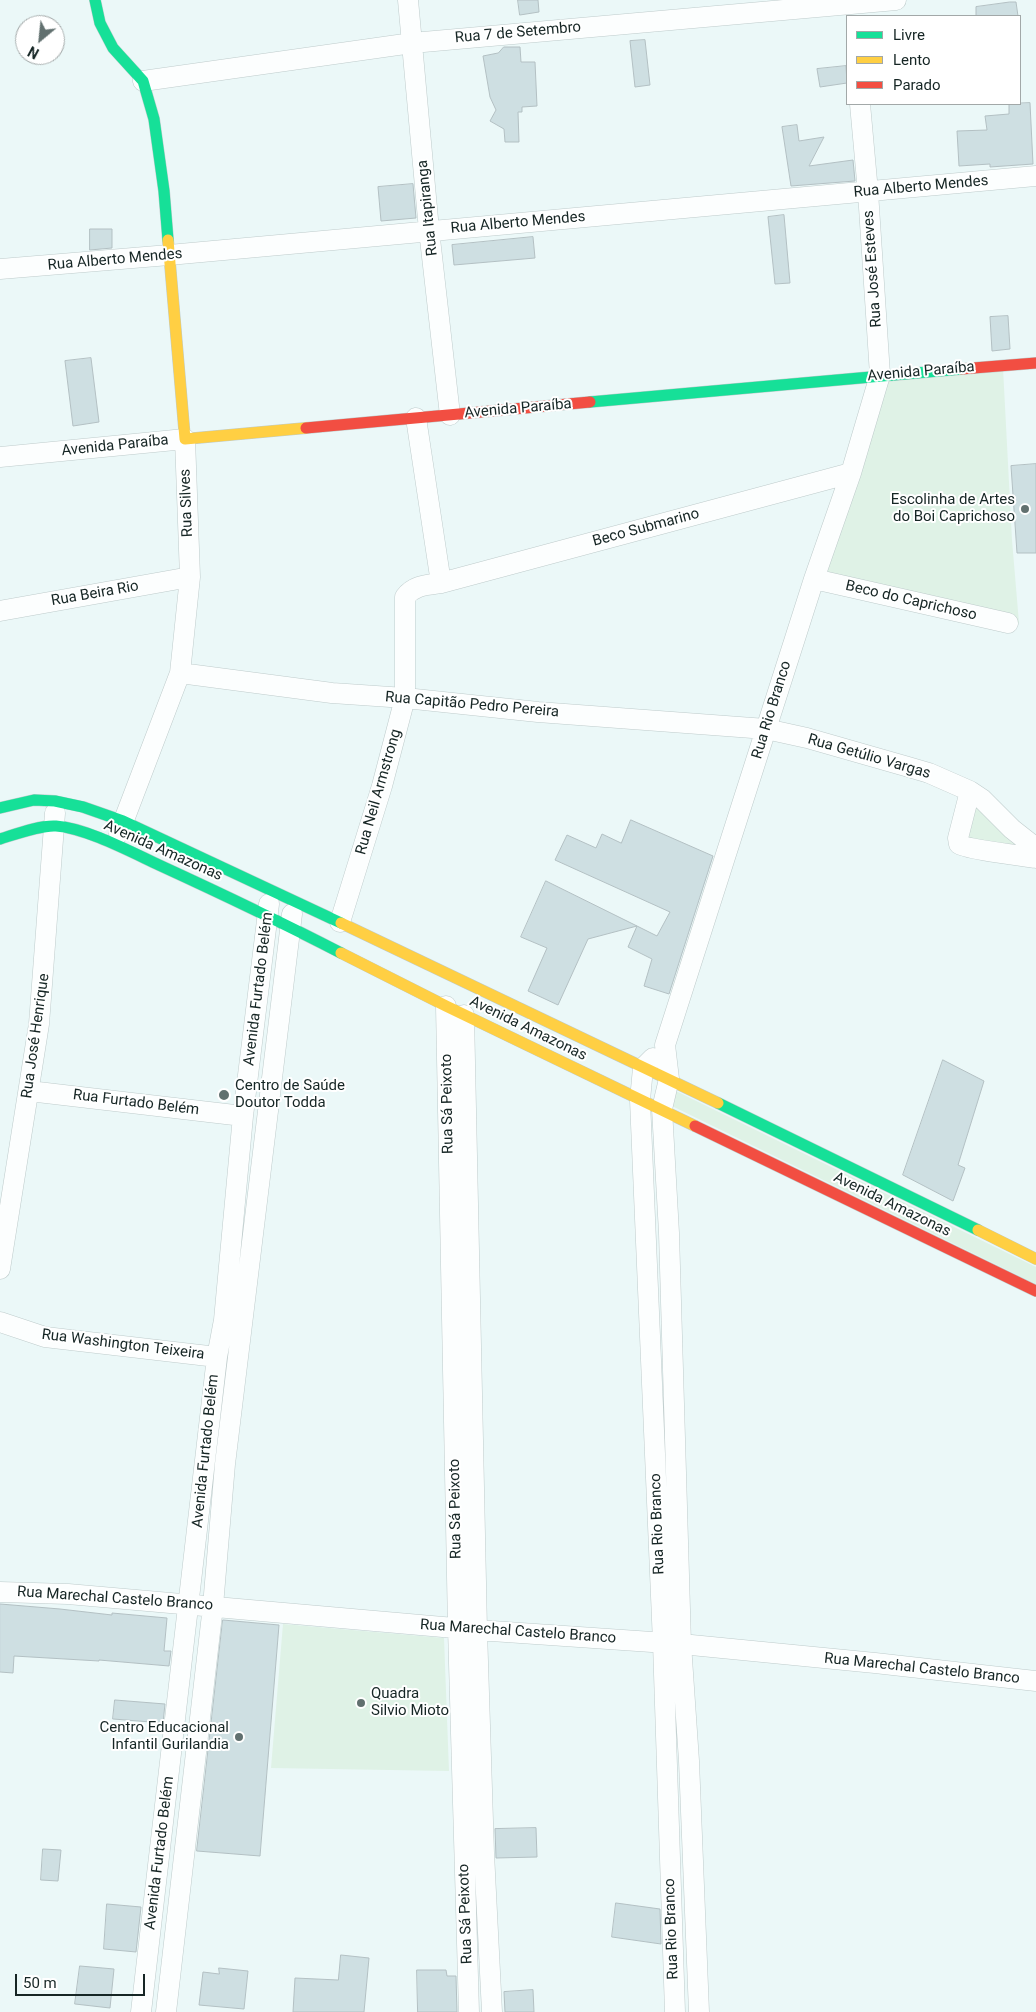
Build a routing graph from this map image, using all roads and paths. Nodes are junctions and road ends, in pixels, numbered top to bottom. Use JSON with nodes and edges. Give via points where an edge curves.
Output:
{"nodes":[{"id":1,"x":95,"y":0,"type":"edge"},
{"id":2,"x":408,"y":0,"type":"edge"},
{"id":3,"x":896,"y":0,"type":"edge"},
{"id":4,"x":851,"y":7,"type":"edge"},
{"id":5,"x":412,"y":43,"type":"junction"},
{"id":6,"x":145,"y":87,"type":"junction"},
{"id":7,"x":860,"y":105,"type":"edge"},
{"id":8,"x":1036,"y":176,"type":"edge"},
{"id":9,"x":868,"y":192,"type":"junction"},
{"id":10,"x":429,"y":230,"type":"junction"},
{"id":11,"x":169,"y":255,"type":"junction"},
{"id":12,"x":0,"y":269,"type":"edge"},
{"id":13,"x":1036,"y":363,"type":"edge"},
{"id":14,"x":880,"y":375,"type":"junction"},
{"id":15,"x":450,"y":415,"type":"junction"},
{"id":16,"x":416,"y":418,"type":"junction"},
{"id":17,"x":185,"y":439,"type":"junction"},
{"id":18,"x":0,"y":457,"type":"edge"},
{"id":19,"x":851,"y":472,"type":"junction"},
{"id":20,"x":190,"y":578,"type":"junction"},
{"id":21,"x":814,"y":579,"type":"junction"},
{"id":22,"x":441,"y":583,"type":"junction"},
{"id":23,"x":0,"y":611,"type":"edge"},
{"id":24,"x":1008,"y":622,"type":"dead end"},
{"id":25,"x":180,"y":673,"type":"junction"},
{"id":26,"x":405,"y":698,"type":"junction"},
{"id":27,"x":766,"y":729,"type":"junction"},
{"id":28,"x":970,"y":791,"type":"junction"},
{"id":29,"x":55,"y":801,"type":"junction"},
{"id":30,"x":0,"y":808,"type":"edge"},
{"id":31,"x":123,"y":821,"type":"junction"},
{"id":32,"x":55,"y":826,"type":"junction"},
{"id":33,"x":0,"y":839,"type":"edge"},
{"id":34,"x":114,"y":844,"type":"junction"},
{"id":35,"x":1036,"y":848,"type":"edge"},
{"id":36,"x":1036,"y":858,"type":"edge"},
{"id":37,"x":272,"y":890,"type":"junction"},
{"id":38,"x":295,"y":900,"type":"junction"},
{"id":39,"x":267,"y":915,"type":"junction"},
{"id":40,"x":340,"y":922,"type":"junction"},
{"id":41,"x":290,"y":927,"type":"junction"},
{"id":42,"x":446,"y":1006,"type":"junction"},
{"id":43,"x":464,"y":1014,"type":"junction"},
{"id":44,"x":665,"y":1045,"type":"junction"},
{"id":45,"x":644,"y":1068,"type":"junction"},
{"id":46,"x":669,"y":1080,"type":"junction"},
{"id":47,"x":29,"y":1091,"type":"junction"},
{"id":48,"x":640,"y":1100,"type":"junction"},
{"id":49,"x":662,"y":1109,"type":"junction"},
{"id":50,"x":243,"y":1116,"type":"junction"},
{"id":51,"x":1036,"y":1259,"type":"edge"},
{"id":52,"x":0,"y":1269,"type":"edge"},
{"id":53,"x":1036,"y":1291,"type":"edge"},
{"id":54,"x":233,"y":1321,"type":"junction"},
{"id":55,"x":0,"y":1322,"type":"edge"},
{"id":56,"x":217,"y":1357,"type":"junction"},
{"id":57,"x":0,"y":1592,"type":"edge"},
{"id":58,"x":189,"y":1605,"type":"junction"},
{"id":59,"x":213,"y":1606,"type":"junction"},
{"id":60,"x":468,"y":1629,"type":"junction"},
{"id":61,"x":672,"y":1644,"type":"junction"},
{"id":62,"x":1036,"y":1681,"type":"edge"},
{"id":63,"x":141,"y":2012,"type":"edge"},
{"id":64,"x":166,"y":2012,"type":"edge"},
{"id":65,"x":469,"y":2012,"type":"edge"},
{"id":66,"x":492,"y":2012,"type":"edge"},
{"id":67,"x":675,"y":2012,"type":"edge"},
{"id":68,"x":698,"y":2012,"type":"edge"}],
"edges":[{"from":1,"to":6,"type":"street","via":[[100,24],[113,48]]},
{"from":2,"to":5,"type":"street","name":"Rua Itapiranga"},
{"from":3,"to":4,"type":"street","name":"Rua 7 de Setembro"},
{"from":4,"to":5,"type":"street","name":"Rua 7 de Setembro"},
{"from":5,"to":6,"type":"street","name":"Rua 7 de Setembro"},
{"from":5,"to":10,"type":"street","name":"Rua Itapiranga"},
{"from":6,"to":11,"type":"street","name":"Rua Silves","via":[[159,147]]},
{"from":7,"to":9,"type":"street","name":"Rua José Esteves"},
{"from":8,"to":9,"type":"street","name":"Rua Alberto Mendes"},
{"from":9,"to":10,"type":"street","name":"Rua Alberto Mendes"},
{"from":9,"to":14,"type":"street","name":"Rua José Esteves"},
{"from":10,"to":11,"type":"street","name":"Rua Alberto Mendes"},
{"from":10,"to":15,"type":"street","name":"Rua Itapiranga"},
{"from":11,"to":12,"type":"street","name":"Rua Alberto Mendes"},
{"from":11,"to":17,"type":"street","name":"Rua Silves"},
{"from":13,"to":14,"type":"street","name":"Avenida Paraíba"},
{"from":14,"to":15,"type":"street","name":"Avenida Paraíba"},
{"from":14,"to":19,"type":"street","name":"Rua Rio Branco"},
{"from":15,"to":16,"type":"street","name":"Avenida Paraíba"},
{"from":16,"to":17,"type":"street","name":"Avenida Paraíba"},
{"from":16,"to":22,"type":"street"},
{"from":17,"to":18,"type":"street","name":"Avenida Paraíba"},
{"from":17,"to":20,"type":"street","name":"Rua Silves"},
{"from":19,"to":21,"type":"street","name":"Rua Rio Branco"},
{"from":19,"to":22,"type":"street","name":"Beco Submarino"},
{"from":20,"to":23,"type":"street","name":"Rua Beira Rio"},
{"from":20,"to":25,"type":"street","name":"Rua Silves"},
{"from":21,"to":24,"type":"street","name":"Beco do Caprichoso"},
{"from":21,"to":27,"type":"street","name":"Rua Rio Branco"},
{"from":22,"to":26,"type":"street","name":"Rua Neil Armstrong","via":[[416,587],[405,597]]},
{"from":25,"to":26,"type":"street","name":"Rua Capitão Pedro Pereira","via":[[295,689]]},
{"from":25,"to":31,"type":"street","name":"Rua Silves"},
{"from":26,"to":27,"type":"street","name":"Rua Capitão Pedro Pereira","via":[[538,712]]},
{"from":26,"to":40,"type":"street","name":"Rua Neil Armstrong"},
{"from":27,"to":28,"type":"street","name":"Rua Getúlio Vargas","via":[[929,773]]},
{"from":27,"to":44,"type":"street","name":"Rua Rio Branco"},
{"from":28,"to":35,"type":"street","name":"Rua Getúlio Vargas"},
{"from":28,"to":36,"type":"street","via":[[959,844]]},
{"from":29,"to":30,"type":"street","name":"Avenida Amazonas","via":[[34,800]]},
{"from":29,"to":31,"type":"street","name":"Avenida Amazonas"},
{"from":29,"to":32,"type":"street","name":"Rua José Henrique"},
{"from":31,"to":34,"type":"street","name":"Rua Silves"},
{"from":31,"to":37,"type":"street","name":"Avenida Amazonas"},
{"from":32,"to":33,"type":"street","name":"Avenida Amazonas"},
{"from":32,"to":34,"type":"street","name":"Avenida Amazonas"},
{"from":32,"to":47,"type":"street","name":"Rua José Henrique","via":[[43,992]]},
{"from":34,"to":39,"type":"street","name":"Avenida Amazonas"},
{"from":37,"to":38,"type":"street","name":"Avenida Amazonas"},
{"from":37,"to":39,"type":"street","name":"Avenida Furtado Belém"},
{"from":38,"to":40,"type":"street","name":"Avenida Amazonas"},
{"from":38,"to":41,"type":"street","name":"Avenida Furtado Belém"},
{"from":39,"to":41,"type":"street","name":"Avenida Amazonas"},
{"from":39,"to":50,"type":"street","name":"Avenida Furtado Belém"},
{"from":40,"to":45,"type":"street","name":"Avenida Amazonas"},
{"from":41,"to":42,"type":"street","name":"Avenida Amazonas"},
{"from":41,"to":54,"type":"street","name":"Avenida Furtado Belém"},
{"from":42,"to":43,"type":"street","name":"Avenida Amazonas"},
{"from":42,"to":60,"type":"street","name":"Rua Sá Peixoto"},
{"from":43,"to":48,"type":"street","name":"Avenida Amazonas"},
{"from":43,"to":60,"type":"street","name":"Rua Sá Peixoto"},
{"from":44,"to":45,"type":"street","name":"Rua Rio Branco"},
{"from":44,"to":46,"type":"street","name":"Rua Rio Branco"},
{"from":45,"to":46,"type":"street","name":"Avenida Amazonas"},
{"from":45,"to":48,"type":"street","name":"Rua Rio Branco"},
{"from":46,"to":49,"type":"street","name":"Rua Rio Branco"},
{"from":46,"to":51,"type":"street","name":"Avenida Amazonas"},
{"from":47,"to":50,"type":"street","name":"Rua Furtado Belém"},
{"from":47,"to":52,"type":"street","name":"Rua José Henrique"},
{"from":48,"to":49,"type":"street","name":"Avenida Amazonas"},
{"from":48,"to":61,"type":"street","name":"Rua Rio Branco"},
{"from":49,"to":53,"type":"street","name":"Avenida Amazonas"},
{"from":49,"to":61,"type":"street","name":"Rua Rio Branco","via":[[669,1233]]},
{"from":50,"to":54,"type":"street","name":"Avenida Furtado Belém"},
{"from":54,"to":56,"type":"street","name":"Avenida Furtado Belém"},
{"from":54,"to":59,"type":"street","name":"Avenida Furtado Belém"},
{"from":55,"to":56,"type":"street","name":"Rua Washington Teixeira","via":[[45,1337]]},
{"from":56,"to":58,"type":"street","name":"Avenida Furtado Belém"},
{"from":57,"to":58,"type":"street","name":"Rua Marechal Castelo Branco","via":[[68,1594]]},
{"from":58,"to":59,"type":"street","name":"Rua Marechal Castelo Branco"},
{"from":58,"to":63,"type":"street","name":"Avenida Furtado Belém"},
{"from":59,"to":60,"type":"street","name":"Rua Marechal Castelo Branco"},
{"from":59,"to":64,"type":"street","name":"Avenida Furtado Belém"},
{"from":60,"to":61,"type":"street","name":"Rua Marechal Castelo Branco"},
{"from":60,"to":65,"type":"street","name":"Rua Sá Peixoto"},
{"from":60,"to":66,"type":"street","name":"Rua Sá Peixoto"},
{"from":61,"to":62,"type":"street","name":"Rua Marechal Castelo Branco"},
{"from":61,"to":67,"type":"street","name":"Rua Rio Branco"},
{"from":61,"to":68,"type":"street","name":"Rua Rio Branco","via":[[689,1761]]}]}
